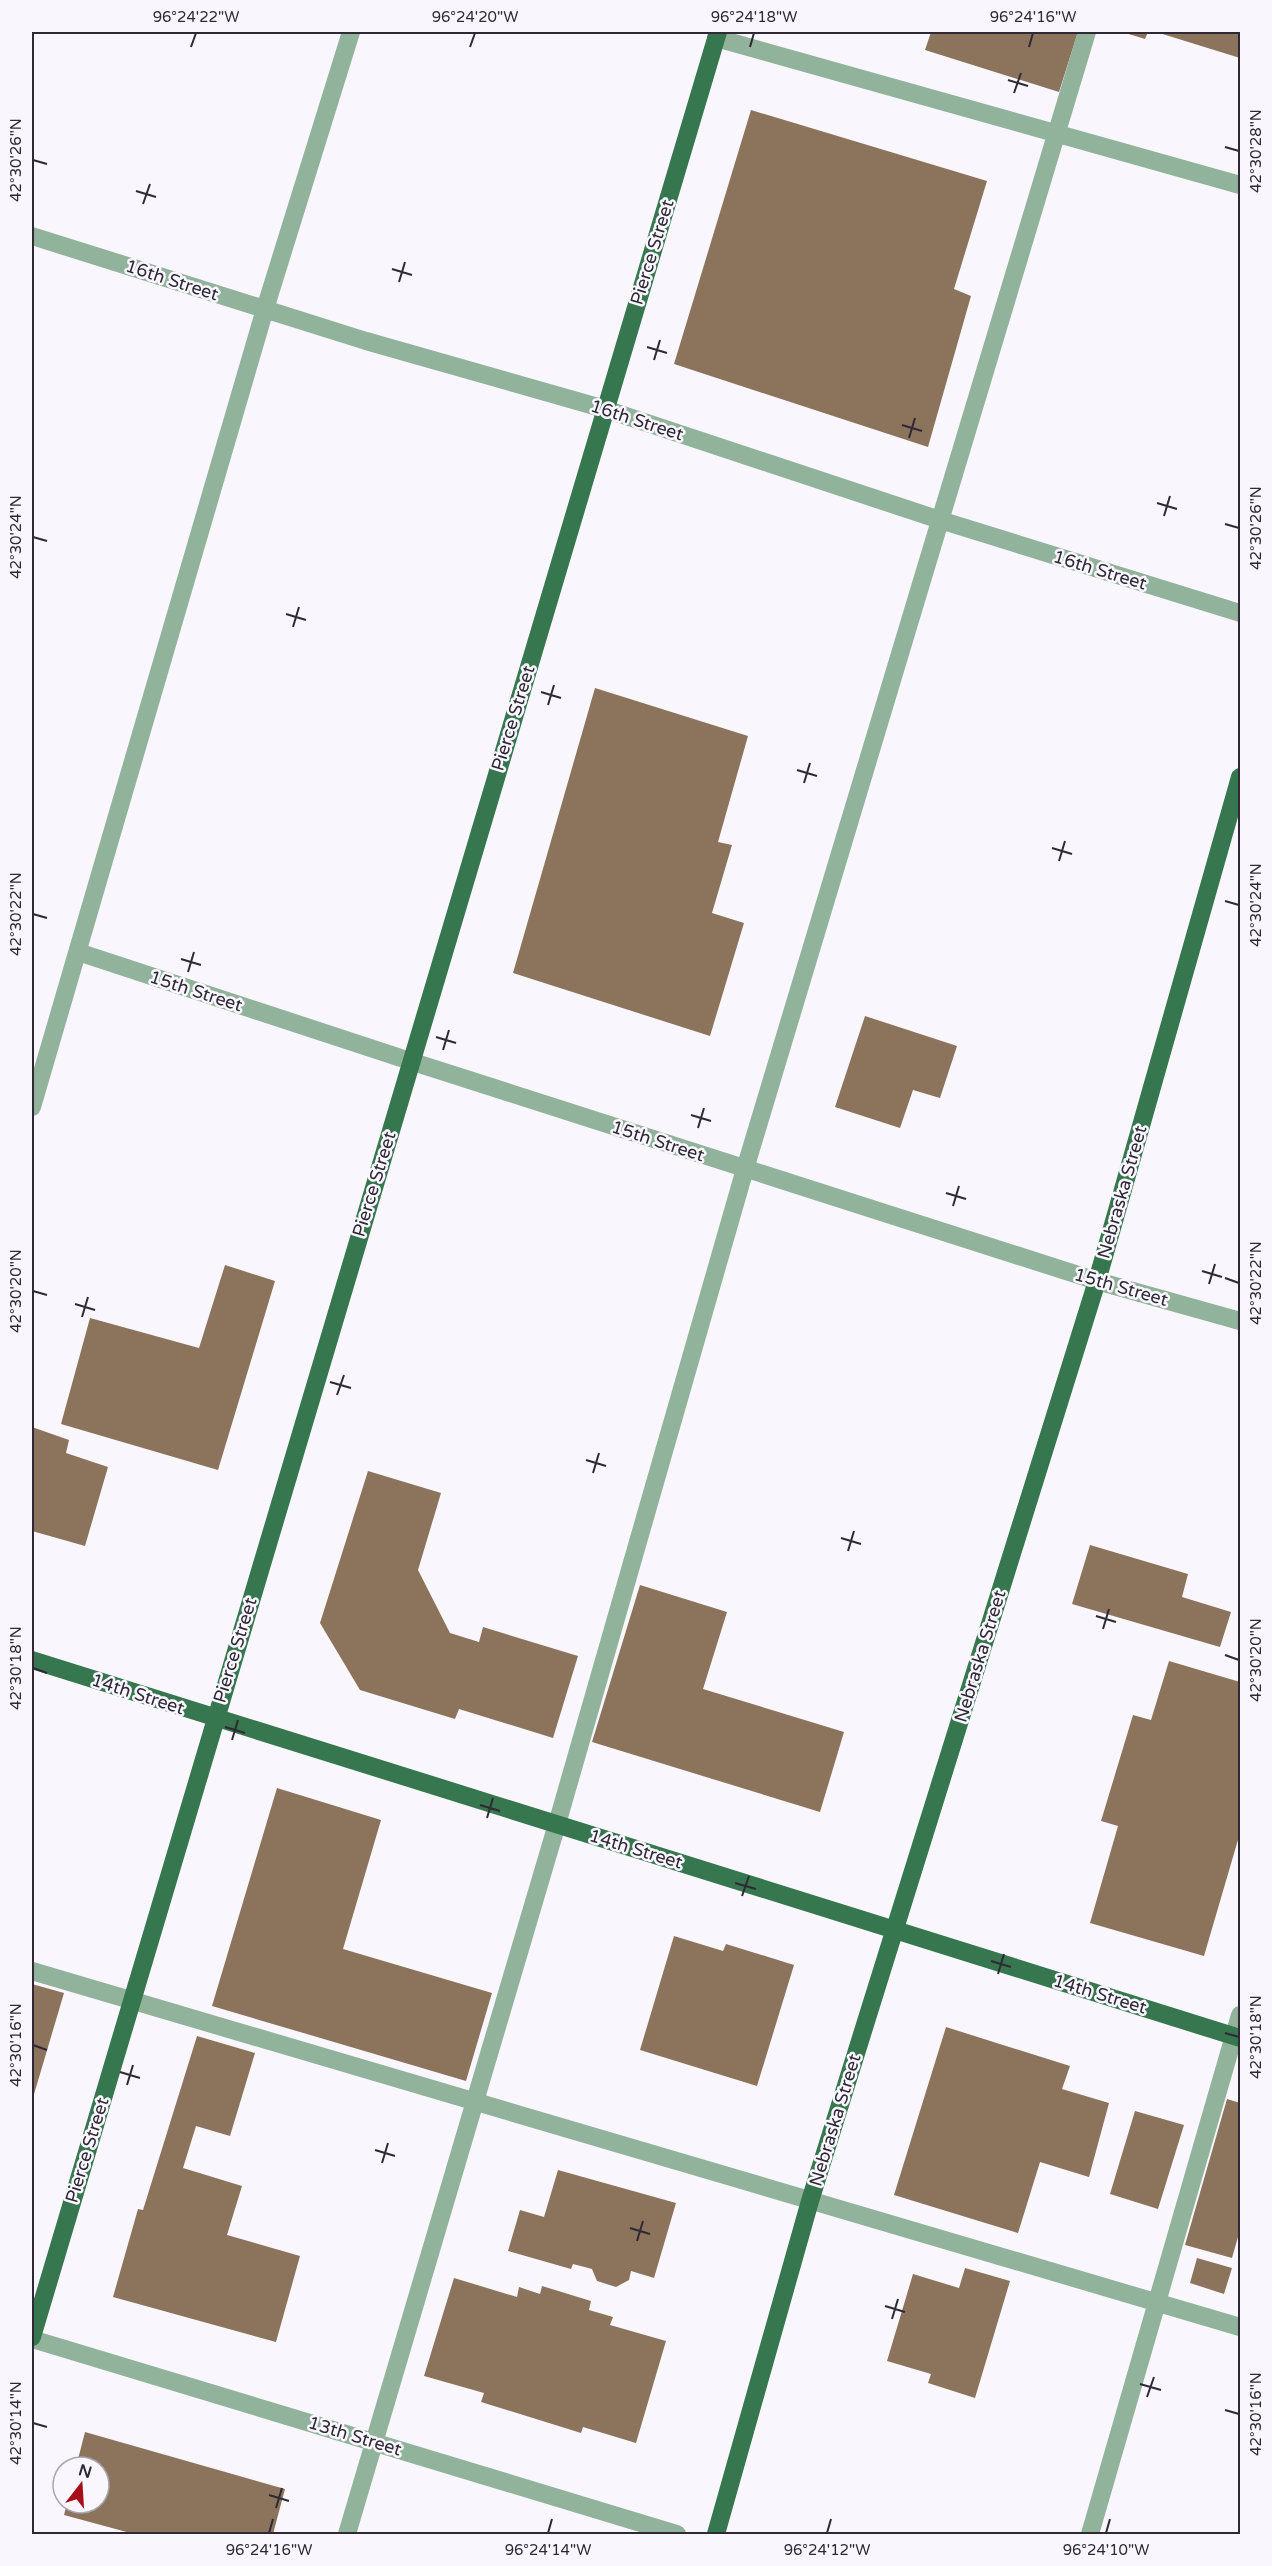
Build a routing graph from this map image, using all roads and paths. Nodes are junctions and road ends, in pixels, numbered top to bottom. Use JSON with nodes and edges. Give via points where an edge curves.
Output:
{"nodes":[{"id":1,"x":351,"y":32,"type":"edge"},
{"id":2,"x":1087,"y":32,"type":"edge"},
{"id":3,"x":717,"y":35,"type":"edge"},
{"id":4,"x":1056,"y":135,"type":"junction"},
{"id":5,"x":1240,"y":185,"type":"edge"},
{"id":6,"x":32,"y":236,"type":"edge"},
{"id":7,"x":265,"y":309,"type":"junction"},
{"id":8,"x":605,"y":409,"type":"junction"},
{"id":9,"x":940,"y":520,"type":"junction"},
{"id":10,"x":1240,"y":613,"type":"edge"},
{"id":11,"x":1240,"y":777,"type":"edge"},
{"id":12,"x":78,"y":952,"type":"junction"},
{"id":13,"x":410,"y":1061,"type":"junction"},
{"id":14,"x":32,"y":1107,"type":"edge"},
{"id":15,"x":745,"y":1169,"type":"junction"},
{"id":16,"x":1097,"y":1281,"type":"junction"},
{"id":17,"x":1240,"y":1321,"type":"edge"},
{"id":18,"x":32,"y":1660,"type":"edge"},
{"id":19,"x":214,"y":1718,"type":"junction"},
{"id":20,"x":557,"y":1824,"type":"junction"},
{"id":21,"x":895,"y":1930,"type":"junction"},
{"id":22,"x":32,"y":1971,"type":"edge"},
{"id":23,"x":132,"y":2001,"type":"junction"},
{"id":24,"x":1240,"y":2015,"type":"edge"},
{"id":25,"x":1237,"y":2037,"type":"edge"},
{"id":26,"x":474,"y":2101,"type":"junction"},
{"id":27,"x":810,"y":2201,"type":"junction"},
{"id":28,"x":1157,"y":2301,"type":"junction"},
{"id":29,"x":1240,"y":2327,"type":"edge"},
{"id":30,"x":32,"y":2338,"type":"edge"},
{"id":31,"x":375,"y":2442,"type":"junction"},
{"id":32,"x":347,"y":2535,"type":"edge"},
{"id":33,"x":677,"y":2535,"type":"edge"},
{"id":34,"x":716,"y":2535,"type":"edge"},
{"id":35,"x":1090,"y":2535,"type":"edge"}],
"edges":[{"from":1,"to":7,"type":"street"},
{"from":2,"to":4,"type":"street"},
{"from":3,"to":4,"type":"street"},
{"from":3,"to":8,"type":"main road","name":"Pierce Street"},
{"from":4,"to":5,"type":"street"},
{"from":4,"to":9,"type":"street"},
{"from":6,"to":7,"type":"street","name":"16th Street"},
{"from":7,"to":8,"type":"street","name":"16th Street"},
{"from":7,"to":12,"type":"street"},
{"from":8,"to":9,"type":"street","name":"16th Street"},
{"from":8,"to":13,"type":"main road","name":"Pierce Street"},
{"from":9,"to":10,"type":"street","name":"16th Street"},
{"from":9,"to":15,"type":"street"},
{"from":11,"to":16,"type":"main road","name":"Nebraska Street"},
{"from":12,"to":13,"type":"street","name":"15th Street"},
{"from":12,"to":14,"type":"street"},
{"from":13,"to":15,"type":"street","name":"15th Street"},
{"from":13,"to":19,"type":"main road","name":"Pierce Street"},
{"from":15,"to":16,"type":"street","name":"15th Street"},
{"from":15,"to":20,"type":"street"},
{"from":16,"to":17,"type":"street","name":"15th Street"},
{"from":16,"to":21,"type":"main road","name":"Nebraska Street"},
{"from":18,"to":19,"type":"main road","name":"14th Street"},
{"from":19,"to":20,"type":"main road","name":"14th Street"},
{"from":19,"to":23,"type":"main road","name":"Pierce Street"},
{"from":20,"to":21,"type":"main road","name":"14th Street"},
{"from":20,"to":26,"type":"street"},
{"from":21,"to":25,"type":"main road","name":"14th Street"},
{"from":21,"to":27,"type":"main road","name":"Nebraska Street"},
{"from":22,"to":23,"type":"street"},
{"from":23,"to":26,"type":"street"},
{"from":23,"to":30,"type":"main road","name":"Pierce Street"},
{"from":24,"to":25,"type":"street"},
{"from":25,"to":28,"type":"street"},
{"from":26,"to":27,"type":"street"},
{"from":26,"to":31,"type":"street"},
{"from":27,"to":28,"type":"street"},
{"from":27,"to":34,"type":"main road","name":"Nebraska Street"},
{"from":28,"to":29,"type":"street"},
{"from":28,"to":35,"type":"street"},
{"from":30,"to":31,"type":"street","name":"13th Street"},
{"from":31,"to":32,"type":"street"},
{"from":31,"to":33,"type":"street","name":"13th Street"}]}
